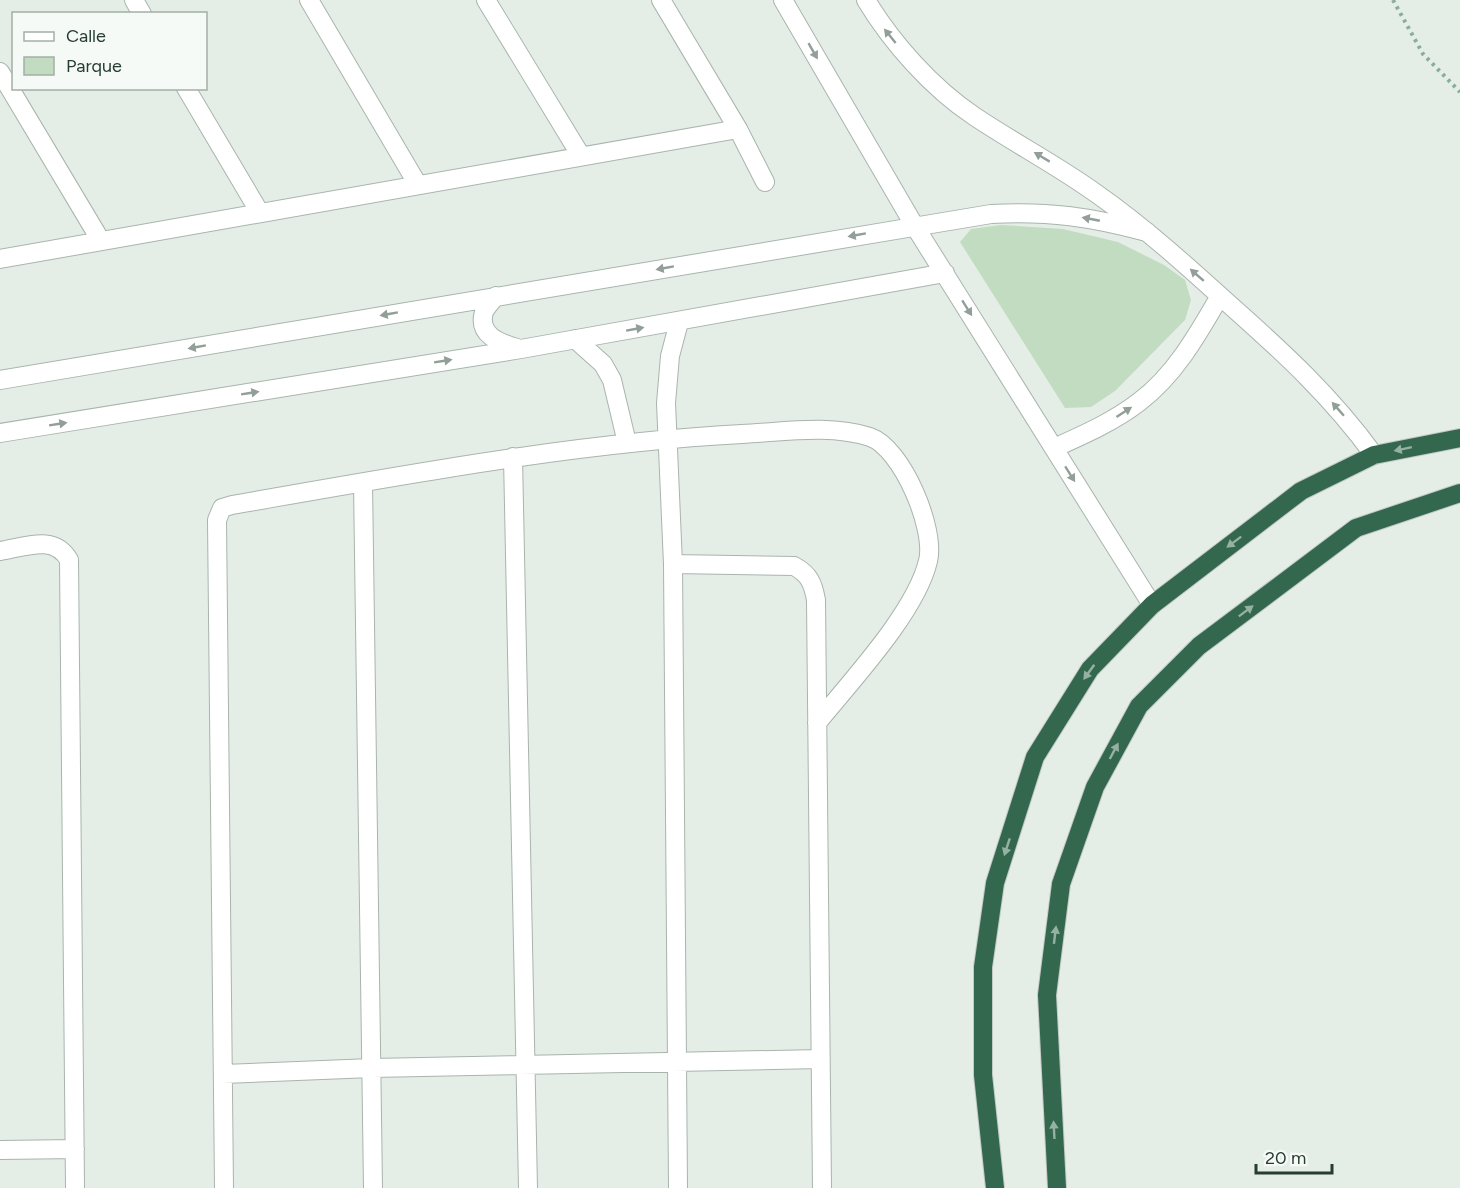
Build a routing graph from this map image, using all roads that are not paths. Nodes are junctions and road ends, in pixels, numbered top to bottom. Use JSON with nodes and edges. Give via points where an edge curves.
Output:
{"nodes":[{"id":1,"x":309,"y":0,"type":"edge"},
{"id":2,"x":486,"y":0,"type":"edge"},
{"id":3,"x":661,"y":0,"type":"edge"},
{"id":4,"x":783,"y":0,"type":"edge"},
{"id":5,"x":866,"y":0,"type":"edge"},
{"id":6,"x":0,"y":72,"type":"edge"},
{"id":7,"x":187,"y":90,"type":"edge"},
{"id":8,"x":738,"y":129,"type":"junction"},
{"id":9,"x":581,"y":156,"type":"junction"},
{"id":10,"x":765,"y":182,"type":"dead end"},
{"id":11,"x":418,"y":185,"type":"junction"},
{"id":12,"x":260,"y":213,"type":"junction"},
{"id":13,"x":914,"y":225,"type":"junction"},
{"id":14,"x":1148,"y":232,"type":"junction"},
{"id":15,"x":101,"y":241,"type":"junction"},
{"id":16,"x":0,"y":259,"type":"edge"},
{"id":17,"x":945,"y":273,"type":"junction"},
{"id":18,"x":496,"y":296,"type":"junction"},
{"id":19,"x":1220,"y":296,"type":"junction"},
{"id":20,"x":679,"y":322,"type":"junction"},
{"id":21,"x":575,"y":339,"type":"junction"},
{"id":22,"x":521,"y":349,"type":"junction"},
{"id":23,"x":0,"y":380,"type":"edge"},
{"id":24,"x":0,"y":433,"type":"edge"},
{"id":25,"x":667,"y":438,"type":"junction"},
{"id":26,"x":1460,"y":438,"type":"edge"},
{"id":27,"x":627,"y":443,"type":"junction"},
{"id":28,"x":1054,"y":448,"type":"junction"},
{"id":29,"x":1374,"y":455,"type":"junction"},
{"id":30,"x":513,"y":457,"type":"junction"},
{"id":31,"x":363,"y":483,"type":"junction"},
{"id":32,"x":1460,"y":493,"type":"edge"},
{"id":33,"x":0,"y":551,"type":"edge"},
{"id":34,"x":673,"y":564,"type":"junction"},
{"id":35,"x":1152,"y":605,"type":"junction"},
{"id":36,"x":817,"y":723,"type":"junction"},
{"id":37,"x":820,"y":1059,"type":"junction"},
{"id":38,"x":676,"y":1061,"type":"junction"},
{"id":39,"x":525,"y":1066,"type":"junction"},
{"id":40,"x":372,"y":1068,"type":"junction"},
{"id":41,"x":223,"y":1074,"type":"junction"},
{"id":42,"x":75,"y":1149,"type":"junction"},
{"id":43,"x":0,"y":1150,"type":"edge"},
{"id":44,"x":75,"y":1188,"type":"edge"},
{"id":45,"x":224,"y":1188,"type":"edge"},
{"id":46,"x":373,"y":1188,"type":"edge"},
{"id":47,"x":528,"y":1188,"type":"edge"},
{"id":48,"x":678,"y":1188,"type":"edge"},
{"id":49,"x":822,"y":1188,"type":"edge"},
{"id":50,"x":995,"y":1188,"type":"edge"},
{"id":51,"x":1057,"y":1188,"type":"edge"}],
"edges":[{"from":1,"to":11,"type":"street"},
{"from":2,"to":9,"type":"street"},
{"from":3,"to":8,"type":"street"},
{"from":4,"to":13,"type":"street","one_way":true},
{"from":14,"to":5,"type":"street","one_way":true,"via":[[1062,169],[951,98],[899,47]]},
{"from":6,"to":15,"type":"street"},
{"from":7,"to":12,"type":"street"},
{"from":8,"to":9,"type":"street"},
{"from":8,"to":10,"type":"street"},
{"from":9,"to":11,"type":"street"},
{"from":11,"to":12,"type":"street"},
{"from":12,"to":15,"type":"street"},
{"from":14,"to":13,"type":"street","one_way":true,"via":[[1075,216],[1032,212]]},
{"from":13,"to":17,"type":"street"},
{"from":13,"to":18,"type":"street","one_way":true},
{"from":19,"to":14,"type":"street","one_way":true},
{"from":15,"to":16,"type":"street"},
{"from":17,"to":20,"type":"street"},
{"from":17,"to":28,"type":"street","one_way":true},
{"from":18,"to":22,"type":"street","via":[[484,311],[483,324],[500,343]]},
{"from":18,"to":23,"type":"street","one_way":true},
{"from":28,"to":19,"type":"street","one_way":true,"via":[[1102,426],[1140,402],[1188,348]]},
{"from":29,"to":19,"type":"street","one_way":true,"via":[[1319,388]]},
{"from":21,"to":20,"type":"street","one_way":true},
{"from":20,"to":25,"type":"street","via":[[670,356]]},
{"from":21,"to":22,"type":"street"},
{"from":21,"to":27,"type":"street","via":[[603,364],[612,380]]},
{"from":24,"to":22,"type":"street","one_way":true},
{"from":25,"to":27,"type":"street"},
{"from":25,"to":34,"type":"street"},
{"from":25,"to":36,"type":"street","via":[[849,431],[873,438],[892,454],[921,504],[928,528],[929,558],[920,587],[891,631]]},
{"from":26,"to":29,"type":"highway","one_way":true},
{"from":27,"to":30,"type":"street"},
{"from":28,"to":35,"type":"street","one_way":true},
{"from":29,"to":35,"type":"highway","one_way":true,"via":[[1301,491]]},
{"from":30,"to":31,"type":"street"},
{"from":30,"to":39,"type":"street"},
{"from":31,"to":40,"type":"street"},
{"from":31,"to":41,"type":"street","via":[[232,505],[222,508],[217,520]]},
{"from":51,"to":32,"type":"highway","one_way":true,"via":[[1047,995],[1061,884],[1095,787],[1139,706],[1199,646],[1356,528]]},
{"from":33,"to":42,"type":"street","via":[[50,543],[64,551],[69,560]]},
{"from":34,"to":36,"type":"street","via":[[779,564],[805,572],[816,600]]},
{"from":34,"to":38,"type":"street"},
{"from":35,"to":50,"type":"highway","one_way":true,"via":[[1090,669],[1035,757],[995,883],[983,968],[983,1075]]},
{"from":36,"to":37,"type":"street"},
{"from":37,"to":38,"type":"street"},
{"from":37,"to":49,"type":"street"},
{"from":38,"to":39,"type":"street"},
{"from":38,"to":48,"type":"street"},
{"from":39,"to":40,"type":"street"},
{"from":39,"to":47,"type":"street"},
{"from":40,"to":41,"type":"street"},
{"from":40,"to":46,"type":"street"},
{"from":41,"to":45,"type":"street"},
{"from":42,"to":43,"type":"street"},
{"from":42,"to":44,"type":"street"}]}
